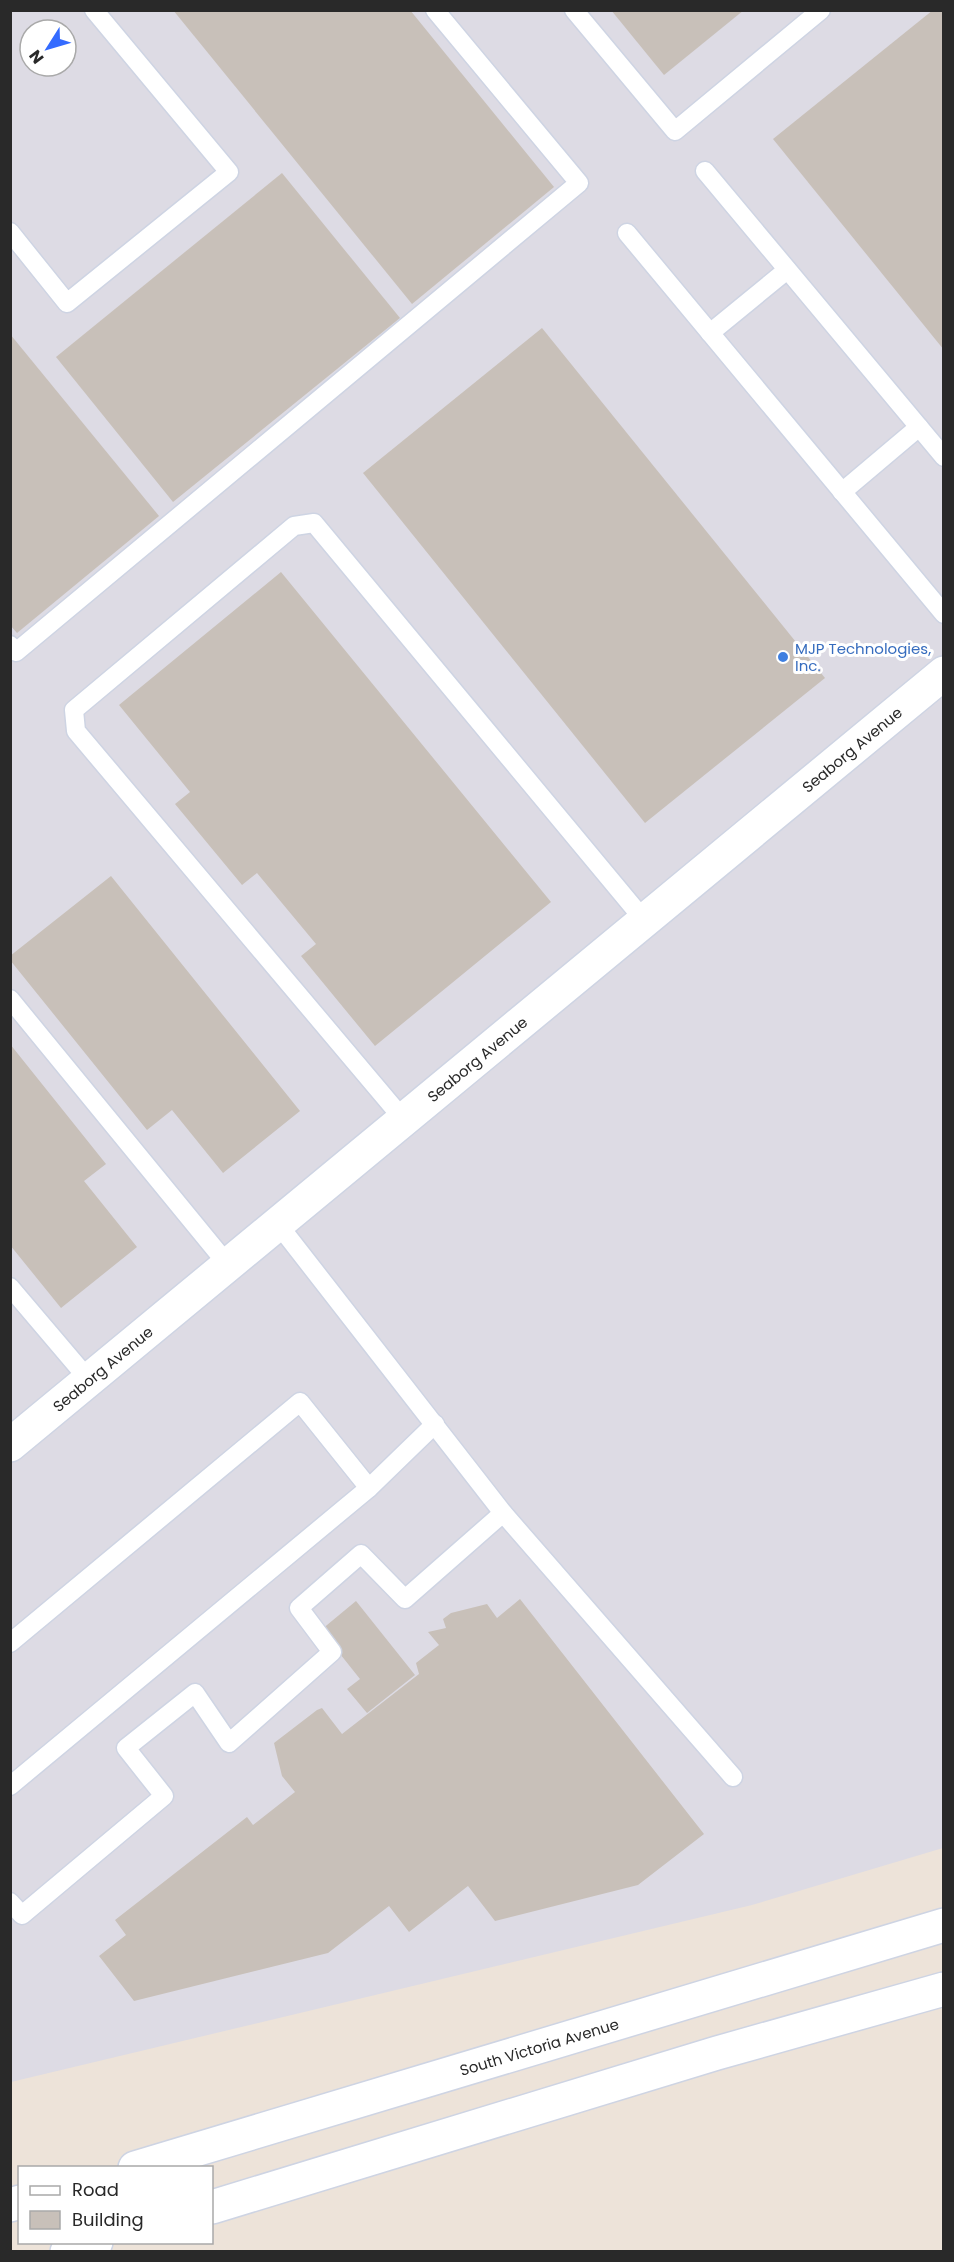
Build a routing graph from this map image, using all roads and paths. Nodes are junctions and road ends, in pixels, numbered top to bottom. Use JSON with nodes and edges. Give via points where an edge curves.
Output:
{"nodes":[{"id":1,"x":94,"y":10,"type":"edge"},
{"id":2,"x":435,"y":10,"type":"edge"},
{"id":3,"x":574,"y":10,"type":"edge"},
{"id":4,"x":821,"y":10,"type":"edge"},
{"id":5,"x":705,"y":171,"type":"dead end"},
{"id":6,"x":10,"y":232,"type":"edge"},
{"id":7,"x":627,"y":233,"type":"dead end"},
{"id":8,"x":787,"y":270,"type":"junction"},
{"id":9,"x":710,"y":333,"type":"junction"},
{"id":10,"x":919,"y":427,"type":"junction"},
{"id":11,"x":944,"y":457,"type":"edge"},
{"id":12,"x":842,"y":492,"type":"junction"},
{"id":13,"x":944,"y":614,"type":"edge"},
{"id":14,"x":10,"y":645,"type":"edge"},
{"id":15,"x":944,"y":674,"type":"edge"},
{"id":16,"x":644,"y":920,"type":"junction"},
{"id":17,"x":10,"y":999,"type":"edge"},
{"id":18,"x":404,"y":1120,"type":"junction"},
{"id":19,"x":278,"y":1224,"type":"junction"},
{"id":20,"x":228,"y":1265,"type":"junction"},
{"id":21,"x":10,"y":1287,"type":"edge"},
{"id":22,"x":89,"y":1380,"type":"junction"},
{"id":23,"x":435,"y":1424,"type":"junction"},
{"id":24,"x":10,"y":1445,"type":"edge"},
{"id":25,"x":369,"y":1488,"type":"junction"},
{"id":26,"x":503,"y":1513,"type":"junction"},
{"id":27,"x":10,"y":1642,"type":"edge"},
{"id":28,"x":734,"y":1777,"type":"dead end"},
{"id":29,"x":10,"y":1786,"type":"edge"},
{"id":30,"x":10,"y":1902,"type":"edge"},
{"id":31,"x":944,"y":1925,"type":"edge"},
{"id":32,"x":944,"y":1989,"type":"edge"},
{"id":33,"x":142,"y":2166,"type":"edge"},
{"id":34,"x":213,"y":2207,"type":"edge"},
{"id":35,"x":90,"y":2244,"type":"edge"},
{"id":36,"x":67,"y":2252,"type":"edge"}],
"edges":[{"from":1,"to":6,"type":"lane","via":[[229,172],[67,303]]},
{"from":2,"to":14,"type":"lane","via":[[579,183],[16,652]]},
{"from":3,"to":4,"type":"lane","via":[[675,131]]},
{"from":5,"to":8,"type":"lane"},
{"from":7,"to":9,"type":"lane"},
{"from":8,"to":9,"type":"lane"},
{"from":8,"to":10,"type":"lane"},
{"from":9,"to":12,"type":"lane"},
{"from":10,"to":11,"type":"lane"},
{"from":10,"to":12,"type":"lane"},
{"from":12,"to":13,"type":"lane"},
{"from":15,"to":16,"type":"main road","name":"Seaborg Avenue"},
{"from":16,"to":18,"type":"main road","name":"Seaborg Avenue"},
{"from":16,"to":18,"type":"lane","via":[[314,523],[294,526],[74,710],[76,731]]},
{"from":17,"to":20,"type":"lane"},
{"from":18,"to":19,"type":"main road","name":"Seaborg Avenue"},
{"from":19,"to":20,"type":"main road","name":"Seaborg Avenue"},
{"from":19,"to":23,"type":"lane"},
{"from":20,"to":22,"type":"main road","name":"Seaborg Avenue"},
{"from":21,"to":22,"type":"lane"},
{"from":22,"to":24,"type":"main road","name":"Seaborg Avenue"},
{"from":23,"to":25,"type":"lane"},
{"from":23,"to":26,"type":"lane"},
{"from":25,"to":27,"type":"lane","via":[[300,1402]]},
{"from":25,"to":29,"type":"lane"},
{"from":26,"to":28,"type":"lane"},
{"from":26,"to":30,"type":"lane","via":[[405,1599],[361,1554],[298,1608],[332,1652],[229,1743],[195,1693],[126,1748],[164,1796],[22,1915]]},
{"from":31,"to":33,"type":"main road","name":"South Victoria Avenue"},
{"from":32,"to":34,"type":"main road","via":[[717,2053]]},
{"from":35,"to":36,"type":"main road"}]}
